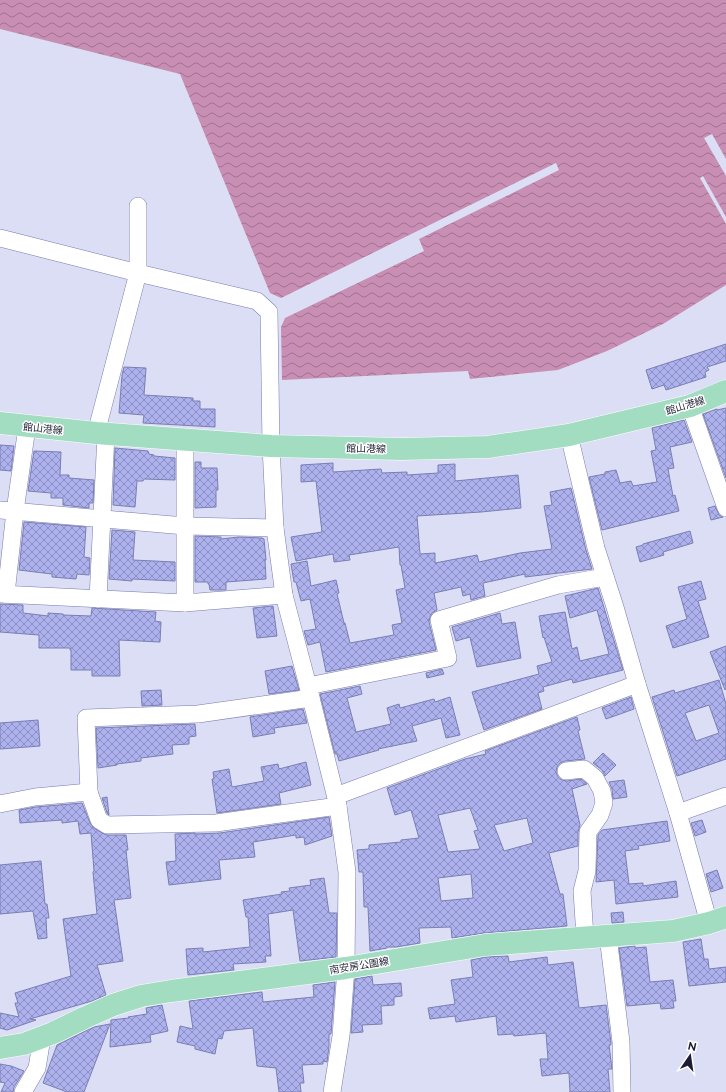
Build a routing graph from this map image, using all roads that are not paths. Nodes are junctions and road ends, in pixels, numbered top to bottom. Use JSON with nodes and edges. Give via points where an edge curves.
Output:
{"nodes":[{"id":1,"x":138,"y":206,"type":"dead end"},
{"id":2,"x":0,"y":238,"type":"edge"},
{"id":3,"x":138,"y":273,"type":"junction"},
{"id":4,"x":726,"y":391,"type":"edge"},
{"id":5,"x":690,"y":406,"type":"junction"},
{"id":6,"x":0,"y":423,"type":"edge"},
{"id":7,"x":27,"y":427,"type":"junction"},
{"id":8,"x":101,"y":434,"type":"junction"},
{"id":9,"x":569,"y":435,"type":"junction"},
{"id":10,"x":185,"y":440,"type":"junction"},
{"id":11,"x":271,"y":446,"type":"junction"},
{"id":12,"x":726,"y":508,"type":"edge"},
{"id":13,"x":8,"y":510,"type":"edge"},
{"id":14,"x":102,"y":519,"type":"junction"},
{"id":15,"x":185,"y":526,"type":"junction"},
{"id":16,"x":275,"y":528,"type":"junction"},
{"id":17,"x":605,"y":577,"type":"junction"},
{"id":18,"x":3,"y":594,"type":"edge"},
{"id":19,"x":284,"y":595,"type":"junction"},
{"id":20,"x":98,"y":599,"type":"junction"},
{"id":21,"x":185,"y":604,"type":"junction"},
{"id":22,"x":637,"y":684,"type":"junction"},
{"id":23,"x":310,"y":692,"type":"junction"},
{"id":24,"x":566,"y":771,"type":"dead end"},
{"id":25,"x":89,"y":792,"type":"junction"},
{"id":26,"x":726,"y":796,"type":"edge"},
{"id":27,"x":337,"y":801,"type":"junction"},
{"id":28,"x":0,"y":804,"type":"edge"},
{"id":29,"x":678,"y":812,"type":"junction"},
{"id":30,"x":718,"y":920,"type":"edge"},
{"id":31,"x":608,"y":936,"type":"junction"},
{"id":32,"x":585,"y":937,"type":"junction"},
{"id":33,"x":346,"y":968,"type":"junction"},
{"id":34,"x":42,"y":1038,"type":"junction"},
{"id":35,"x":0,"y":1048,"type":"edge"},
{"id":36,"x":23,"y":1092,"type":"edge"},
{"id":37,"x":332,"y":1092,"type":"edge"},
{"id":38,"x":622,"y":1092,"type":"edge"}],
"edges":[{"from":1,"to":3,"type":"street"},
{"from":2,"to":3,"type":"street"},
{"from":3,"to":8,"type":"street"},
{"from":3,"to":11,"type":"street","via":[[257,301],[269,312]]},
{"from":4,"to":5,"type":"main road","name":"館山港線"},
{"from":5,"to":9,"type":"main road","name":"館山港線"},
{"from":5,"to":12,"type":"street"},
{"from":6,"to":7,"type":"main road","name":"館山港線"},
{"from":7,"to":8,"type":"main road","name":"館山港線"},
{"from":7,"to":13,"type":"street"},
{"from":8,"to":10,"type":"main road","name":"館山港線"},
{"from":8,"to":14,"type":"street"},
{"from":9,"to":11,"type":"main road","name":"館山港線","via":[[488,447],[401,449]]},
{"from":9,"to":17,"type":"street"},
{"from":10,"to":11,"type":"main road","name":"館山港線"},
{"from":10,"to":15,"type":"street"},
{"from":11,"to":16,"type":"street"},
{"from":13,"to":14,"type":"street"},
{"from":13,"to":18,"type":"street"},
{"from":14,"to":15,"type":"street"},
{"from":14,"to":20,"type":"street"},
{"from":15,"to":16,"type":"street"},
{"from":15,"to":21,"type":"street"},
{"from":16,"to":19,"type":"street"},
{"from":17,"to":22,"type":"street"},
{"from":17,"to":23,"type":"street","via":[[558,585],[438,620],[448,658]]},
{"from":18,"to":20,"type":"street"},
{"from":19,"to":21,"type":"street"},
{"from":19,"to":23,"type":"street"},
{"from":20,"to":21,"type":"street"},
{"from":22,"to":27,"type":"street"},
{"from":22,"to":29,"type":"street"},
{"from":23,"to":25,"type":"street","via":[[198,714],[86,718]]},
{"from":23,"to":27,"type":"street"},
{"from":24,"to":32,"type":"street","via":[[584,769],[595,778],[602,791],[604,803],[600,815],[588,832],[587,871],[582,891]]},
{"from":25,"to":27,"type":"street","via":[[99,820],[106,825],[216,823]]},
{"from":25,"to":28,"type":"street","via":[[35,797]]},
{"from":26,"to":29,"type":"street"},
{"from":27,"to":33,"type":"street","via":[[347,872]]},
{"from":29,"to":30,"type":"street"},
{"from":30,"to":31,"type":"main road","name":"南安房公園線","via":[[673,930]]},
{"from":31,"to":32,"type":"main road","name":"南安房公園線"},
{"from":31,"to":38,"type":"street","via":[[621,1042]]},
{"from":32,"to":33,"type":"main road","name":"南安房公園線","via":[[485,945]]},
{"from":33,"to":34,"type":"main road","name":"南安房公園線","via":[[141,996],[113,1005]]},
{"from":33,"to":37,"type":"street","via":[[341,1036]]},
{"from":34,"to":35,"type":"main road","name":"南安房公園線"},
{"from":34,"to":36,"type":"street","via":[[37,1068]]}]}
